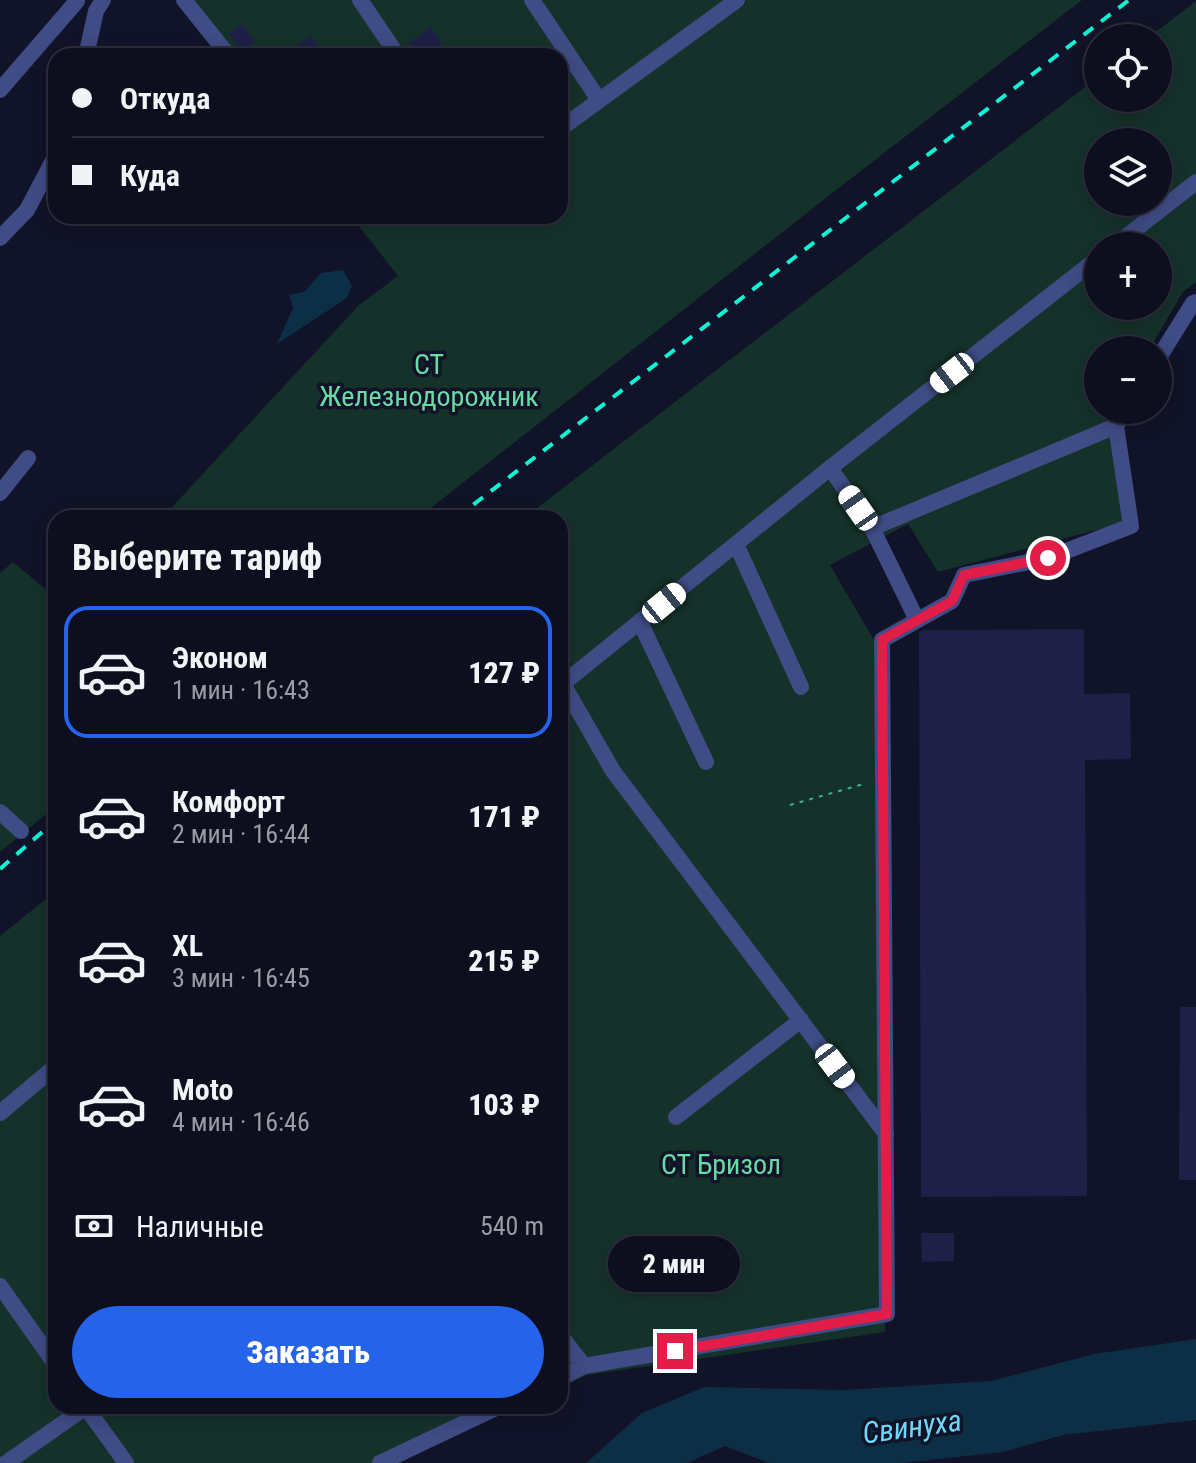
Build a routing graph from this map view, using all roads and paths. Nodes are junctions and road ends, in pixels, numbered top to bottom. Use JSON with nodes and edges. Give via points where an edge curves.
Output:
{"nodes":[{"id":1,"x":76,"y":0,"type":"edge"},
{"id":2,"x":184,"y":0,"type":"edge"},
{"id":3,"x":360,"y":0,"type":"edge"},
{"id":4,"x":532,"y":0,"type":"edge"},
{"id":5,"x":705,"y":0,"type":"edge"},
{"id":6,"x":737,"y":0,"type":"edge"},
{"id":7,"x":100,"y":6,"type":"edge"},
{"id":8,"x":716,"y":16,"type":"junction"},
{"id":9,"x":88,"y":48,"type":"edge"},
{"id":10,"x":223,"y":48,"type":"edge"},
{"id":11,"x":393,"y":48,"type":"edge"},
{"id":12,"x":564,"y":48,"type":"edge"},
{"id":13,"x":568,"y":54,"type":"edge"},
{"id":14,"x":0,"y":90,"type":"edge"},
{"id":15,"x":599,"y":100,"type":"junction"},
{"id":16,"x":568,"y":123,"type":"edge"},
{"id":17,"x":48,"y":170,"type":"edge"},
{"id":18,"x":1196,"y":182,"type":"edge"},
{"id":19,"x":1132,"y":232,"type":"edge"},
{"id":20,"x":0,"y":238,"type":"edge"},
{"id":21,"x":1084,"y":269,"type":"edge"},
{"id":22,"x":1196,"y":302,"type":"edge"},
{"id":23,"x":1172,"y":337,"type":"edge"},
{"id":24,"x":1116,"y":426,"type":"joint"},
{"id":25,"x":28,"y":458,"type":"dead end"},
{"id":26,"x":830,"y":468,"type":"junction"},
{"id":27,"x":0,"y":493,"type":"edge"},
{"id":28,"x":872,"y":528,"type":"junction"},
{"id":29,"x":736,"y":544,"type":"junction"},
{"id":30,"x":917,"y":620,"type":"junction"},
{"id":31,"x":640,"y":622,"type":"junction"},
{"id":32,"x":568,"y":680,"type":"edge"},
{"id":33,"x":801,"y":687,"type":"dead end"},
{"id":34,"x":568,"y":695,"type":"edge"},
{"id":35,"x":706,"y":762,"type":"dead end"},
{"id":36,"x":883,"y":779,"type":"junction"},
{"id":37,"x":790,"y":805,"type":"dead end"},
{"id":38,"x":0,"y":812,"type":"edge"},
{"id":39,"x":21,"y":831,"type":"dead end"},
{"id":40,"x":801,"y":1020,"type":"junction"},
{"id":41,"x":48,"y":1073,"type":"edge"},
{"id":42,"x":0,"y":1113,"type":"edge"},
{"id":43,"x":676,"y":1117,"type":"dead end"},
{"id":44,"x":886,"y":1134,"type":"junction"},
{"id":45,"x":0,"y":1286,"type":"edge"},
{"id":46,"x":568,"y":1345,"type":"edge"},
{"id":47,"x":48,"y":1354,"type":"edge"},
{"id":48,"x":584,"y":1366,"type":"junction"},
{"id":49,"x":568,"y":1374,"type":"edge"},
{"id":50,"x":76,"y":1414,"type":"edge"},
{"id":51,"x":91,"y":1414,"type":"edge"},
{"id":52,"x":483,"y":1414,"type":"edge"},
{"id":53,"x":6,"y":1463,"type":"edge"},
{"id":54,"x":126,"y":1463,"type":"edge"},
{"id":55,"x":380,"y":1463,"type":"edge"}],
"edges":[{"from":1,"to":7,"type":"street"},
{"from":1,"to":14,"type":"street"},
{"from":2,"to":10,"type":"street"},
{"from":3,"to":11,"type":"street"},
{"from":4,"to":12,"type":"street"},
{"from":5,"to":8,"type":"street"},
{"from":6,"to":8,"type":"street"},
{"from":7,"to":9,"type":"street"},
{"from":8,"to":15,"type":"street"},
{"from":13,"to":15,"type":"street"},
{"from":15,"to":16,"type":"street"},
{"from":17,"to":20,"type":"street","via":[[27,210]]},
{"from":18,"to":19,"type":"street"},
{"from":21,"to":26,"type":"street"},
{"from":22,"to":23,"type":"street"},
{"from":24,"to":28,"type":"street"},
{"from":24,"to":30,"type":"street","via":[[1131,526],[1048,558],[964,575],[952,601]]},
{"from":25,"to":27,"type":"street"},
{"from":26,"to":28,"type":"street"},
{"from":26,"to":29,"type":"street"},
{"from":28,"to":30,"type":"street"},
{"from":29,"to":31,"type":"street"},
{"from":29,"to":33,"type":"street"},
{"from":30,"to":36,"type":"street","via":[[882,640]]},
{"from":31,"to":32,"type":"street"},
{"from":31,"to":35,"type":"street"},
{"from":34,"to":40,"type":"street","via":[[613,771]]},
{"from":36,"to":37,"type":"path"},
{"from":36,"to":44,"type":"street"},
{"from":38,"to":39,"type":"street"},
{"from":40,"to":43,"type":"street"},
{"from":40,"to":44,"type":"street"},
{"from":41,"to":42,"type":"street"},
{"from":44,"to":48,"type":"street","via":[[887,1314]]},
{"from":45,"to":47,"type":"street"},
{"from":46,"to":48,"type":"street"},
{"from":48,"to":49,"type":"street"},
{"from":50,"to":53,"type":"street"},
{"from":51,"to":54,"type":"street"},
{"from":52,"to":55,"type":"street"}]}
